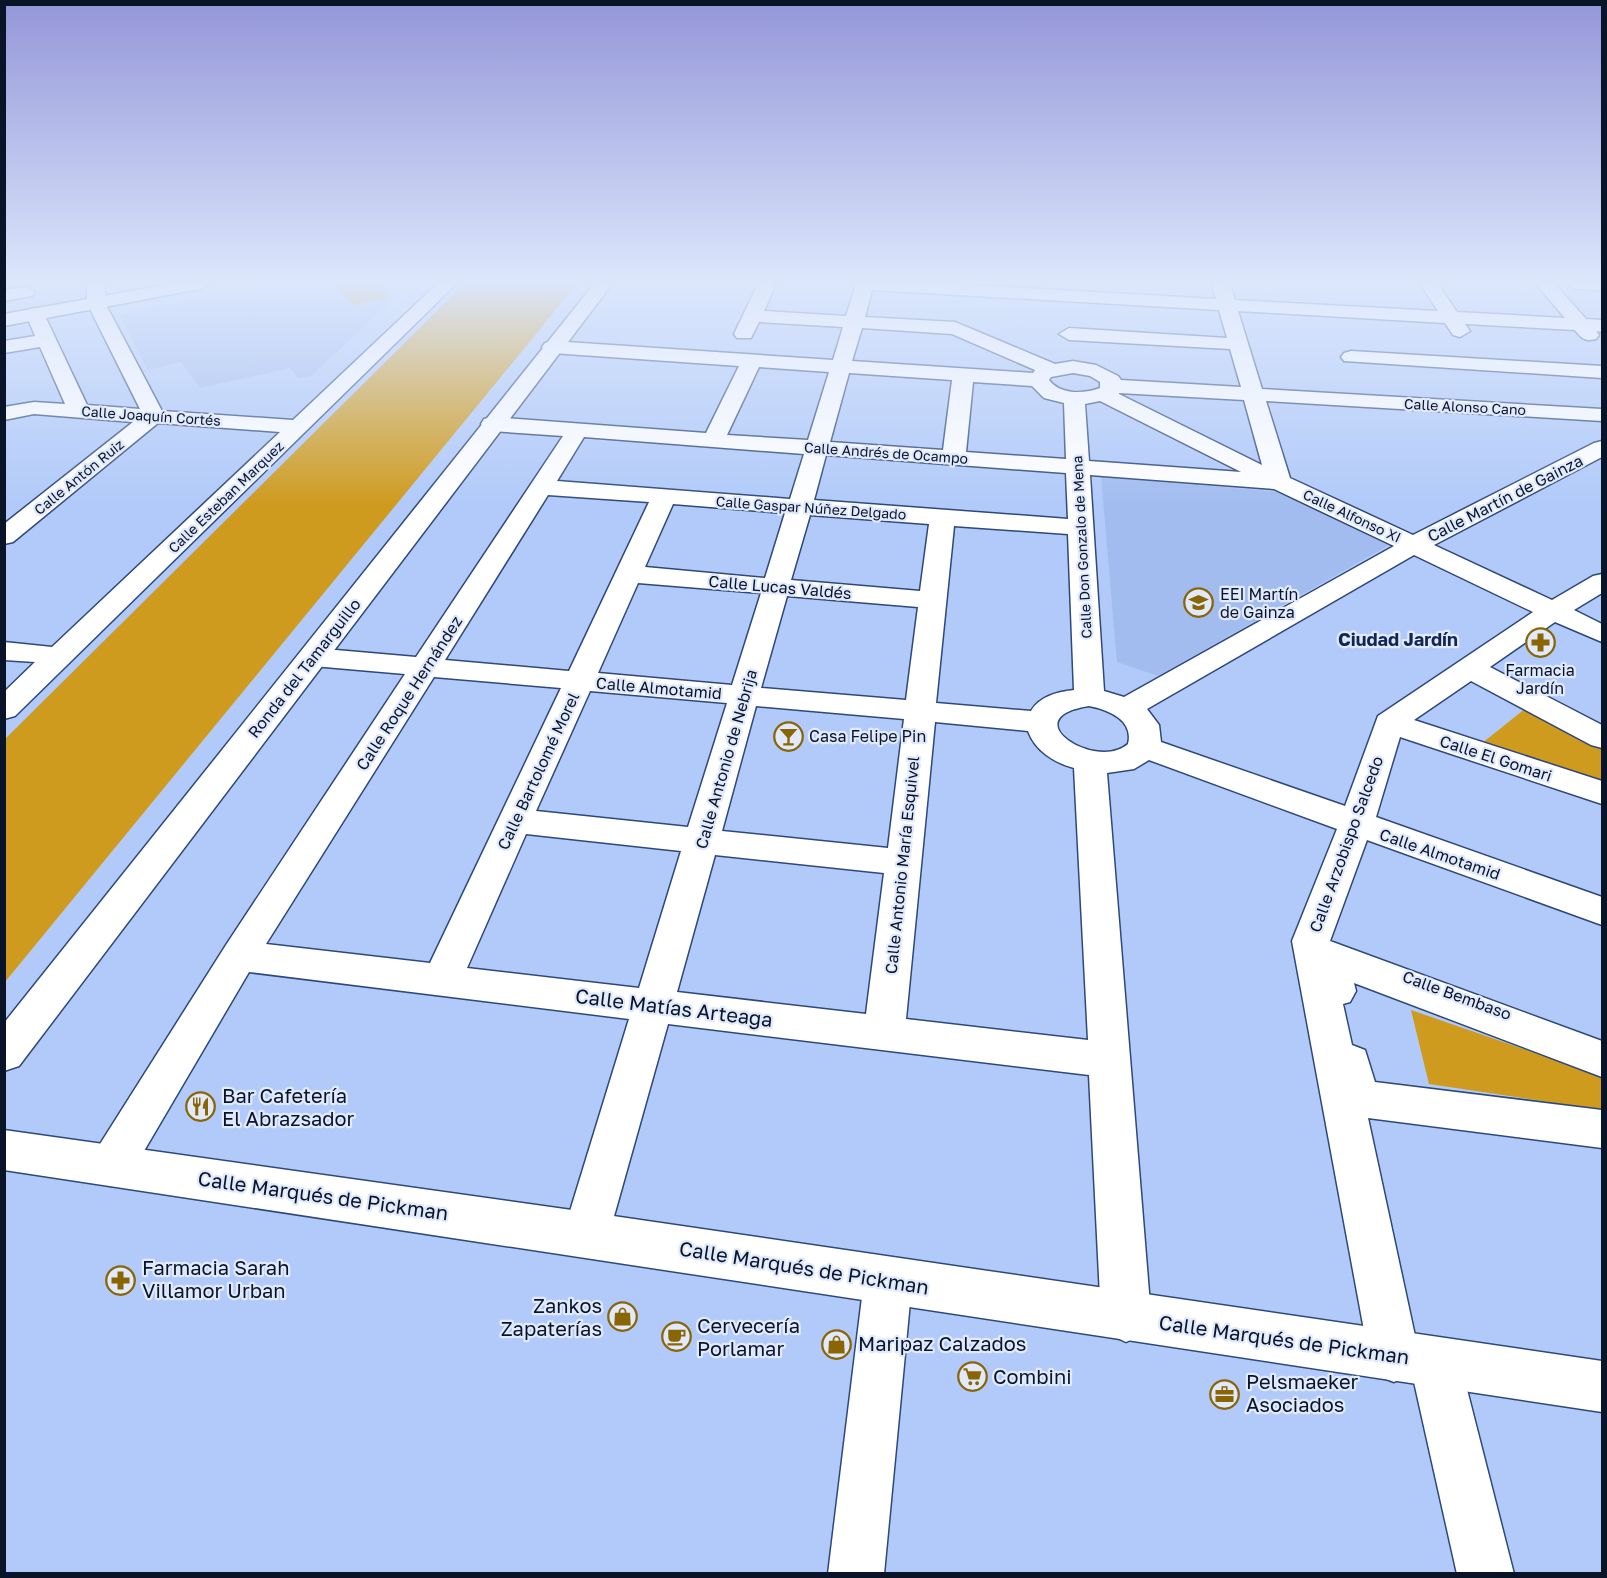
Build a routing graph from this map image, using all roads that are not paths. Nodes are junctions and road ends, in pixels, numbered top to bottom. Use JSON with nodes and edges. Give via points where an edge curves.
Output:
{"nodes":[{"id":1,"x":54,"y":358,"type":"edge"},
{"id":2,"x":126,"y":358,"type":"edge"},
{"id":3,"x":370,"y":358,"type":"edge"},
{"id":4,"x":544,"y":358,"type":"edge"},
{"id":5,"x":696,"y":358,"type":"edge"},
{"id":6,"x":742,"y":358,"type":"edge"},
{"id":7,"x":845,"y":358,"type":"edge"},
{"id":8,"x":1012,"y":358,"type":"edge"},
{"id":9,"x":1072,"y":358,"type":"edge"},
{"id":10,"x":1242,"y":358,"type":"edge"},
{"id":11,"x":1349,"y":358,"type":"edge"},
{"id":12,"x":1354,"y":358,"type":"edge"},
{"id":13,"x":1362,"y":358,"type":"edge"},
{"id":14,"x":1478,"y":358,"type":"edge"},
{"id":15,"x":741,"y":361,"type":"junction"},
{"id":16,"x":1483,"y":365,"type":"junction"},
{"id":17,"x":843,"y":367,"type":"junction"},
{"id":18,"x":1073,"y":367,"type":"junction"},
{"id":19,"x":1602,"y":372,"type":"edge"},
{"id":20,"x":1044,"y":374,"type":"junction"},
{"id":21,"x":963,"y":375,"type":"junction"},
{"id":22,"x":1108,"y":390,"type":"junction"},
{"id":23,"x":1253,"y":394,"type":"junction"},
{"id":24,"x":1074,"y":398,"type":"junction"},
{"id":25,"x":76,"y":404,"type":"junction"},
{"id":26,"x":34,"y":408,"type":"junction"},
{"id":27,"x":4,"y":414,"type":"edge"},
{"id":28,"x":1602,"y":415,"type":"edge"},
{"id":29,"x":154,"y":417,"type":"junction"},
{"id":30,"x":492,"y":424,"type":"junction"},
{"id":31,"x":298,"y":427,"type":"junction"},
{"id":32,"x":4,"y":428,"type":"edge"},
{"id":33,"x":578,"y":430,"type":"junction"},
{"id":34,"x":713,"y":441,"type":"junction"},
{"id":35,"x":818,"y":448,"type":"junction"},
{"id":36,"x":1602,"y":448,"type":"edge"},
{"id":37,"x":954,"y":458,"type":"junction"},
{"id":38,"x":1078,"y":468,"type":"junction"},
{"id":39,"x":1279,"y":482,"type":"junction"},
{"id":40,"x":541,"y":486,"type":"junction"},
{"id":41,"x":664,"y":497,"type":"junction"},
{"id":42,"x":800,"y":508,"type":"junction"},
{"id":43,"x":942,"y":518,"type":"junction"},
{"id":44,"x":1082,"y":528,"type":"junction"},
{"id":45,"x":4,"y":537,"type":"edge"},
{"id":46,"x":1413,"y":545,"type":"junction"},
{"id":47,"x":628,"y":574,"type":"junction"},
{"id":48,"x":1602,"y":582,"type":"edge"},
{"id":49,"x":776,"y":587,"type":"junction"},
{"id":50,"x":933,"y":600,"type":"junction"},
{"id":51,"x":1553,"y":611,"type":"junction"},
{"id":52,"x":1602,"y":634,"type":"edge"},
{"id":53,"x":4,"y":651,"type":"edge"},
{"id":54,"x":60,"y":656,"type":"junction"},
{"id":55,"x":313,"y":657,"type":"junction"},
{"id":56,"x":427,"y":666,"type":"junction"},
{"id":57,"x":1469,"y":668,"type":"junction"},
{"id":58,"x":580,"y":681,"type":"junction"},
{"id":59,"x":744,"y":696,"type":"junction"},
{"id":60,"x":1089,"y":698,"type":"junction"},
{"id":61,"x":1126,"y":708,"type":"junction"},
{"id":62,"x":4,"y":709,"type":"edge"},
{"id":63,"x":919,"y":712,"type":"junction"},
{"id":64,"x":1041,"y":722,"type":"junction"},
{"id":65,"x":1389,"y":723,"type":"junction"},
{"id":66,"x":1602,"y":738,"type":"edge"},
{"id":67,"x":1144,"y":747,"type":"junction"},
{"id":68,"x":1090,"y":763,"type":"junction"},
{"id":69,"x":1602,"y":793,"type":"edge"},
{"id":70,"x":514,"y":821,"type":"junction"},
{"id":71,"x":1356,"y":825,"type":"junction"},
{"id":72,"x":702,"y":842,"type":"junction"},
{"id":73,"x":902,"y":862,"type":"junction"},
{"id":74,"x":1602,"y":911,"type":"edge"},
{"id":75,"x":1311,"y":941,"type":"junction"},
{"id":76,"x":240,"y":956,"type":"junction"},
{"id":77,"x":442,"y":980,"type":"junction"},
{"id":78,"x":655,"y":1005,"type":"junction"},
{"id":79,"x":884,"y":1034,"type":"junction"},
{"id":80,"x":1602,"y":1049,"type":"edge"},
{"id":81,"x":4,"y":1054,"type":"edge"},
{"id":82,"x":1602,"y":1059,"type":"edge"},
{"id":83,"x":1108,"y":1060,"type":"junction"},
{"id":84,"x":1345,"y":1109,"type":"junction"},
{"id":85,"x":1602,"y":1130,"type":"edge"},
{"id":86,"x":1602,"y":1143,"type":"edge"},
{"id":87,"x":4,"y":1150,"type":"edge"},
{"id":88,"x":111,"y":1166,"type":"junction"},
{"id":89,"x":586,"y":1234,"type":"junction"},
{"id":90,"x":888,"y":1281,"type":"junction"},
{"id":91,"x":1126,"y":1317,"type":"junction"},
{"id":92,"x":1414,"y":1359,"type":"junction"},
{"id":93,"x":1602,"y":1387,"type":"edge"},
{"id":94,"x":856,"y":1574,"type":"edge"},
{"id":95,"x":1486,"y":1574,"type":"edge"}],
"edges":[{"from":1,"to":25,"type":"street"},
{"from":2,"to":29,"type":"street"},
{"from":3,"to":31,"type":"street","name":"Calle Esteban Marquez"},
{"from":4,"to":30,"type":"street","name":"Ronda del Tamarguillo"},
{"from":5,"to":15,"type":"street"},
{"from":6,"to":15,"type":"street"},
{"from":7,"to":17,"type":"street","name":"Calle Antonio de Nebrija"},
{"from":8,"to":20,"type":"street"},
{"from":9,"to":18,"type":"street"},
{"from":10,"to":23,"type":"street"},
{"from":11,"to":23,"type":"street","name":"Calle Alonso Cano"},
{"from":12,"to":28,"type":"street","name":"Calle Alonso Cano"},
{"from":13,"to":16,"type":"street"},
{"from":14,"to":16,"type":"street"},
{"from":15,"to":17,"type":"street"},
{"from":15,"to":34,"type":"street"},
{"from":16,"to":19,"type":"street"},
{"from":17,"to":21,"type":"street"},
{"from":17,"to":35,"type":"street","name":"Calle Antonio de Nebrija"},
{"from":18,"to":20,"type":"street","name":"Calle Alfonso XI"},
{"from":18,"to":22,"type":"street","name":"Calle Alfonso XI","via":[[1105,375]]},
{"from":20,"to":21,"type":"street"},
{"from":20,"to":24,"type":"street","via":[[1045,389]]},
{"from":21,"to":37,"type":"street"},
{"from":22,"to":23,"type":"street","name":"Calle Alonso Cano"},
{"from":22,"to":24,"type":"street","name":"Calle Alonso Cano"},
{"from":22,"to":39,"type":"street","name":"Calle Alfonso XI"},
{"from":23,"to":39,"type":"street"},
{"from":24,"to":38,"type":"street","name":"Calle Don Gonzalo de Mena"},
{"from":25,"to":26,"type":"street","name":"Calle Joaquín Cortés"},
{"from":25,"to":29,"type":"street","name":"Calle Joaquín Cortés"},
{"from":26,"to":27,"type":"street","name":"Calle Joaquín Cortés"},
{"from":26,"to":32,"type":"street"},
{"from":29,"to":31,"type":"street","name":"Calle Joaquín Cortés"},
{"from":29,"to":45,"type":"street","name":"Calle Antón Ruiz"},
{"from":30,"to":33,"type":"street","name":"Calle Andrés de Ocampo"},
{"from":30,"to":55,"type":"street","name":"Ronda del Tamarguillo"},
{"from":31,"to":54,"type":"street","name":"Calle Esteban Marquez"},
{"from":33,"to":34,"type":"street","name":"Calle Andrés de Ocampo"},
{"from":33,"to":40,"type":"street","name":"Calle Roque Hernández"},
{"from":34,"to":35,"type":"street","name":"Calle Andrés de Ocampo"},
{"from":35,"to":37,"type":"street","name":"Calle Andrés de Ocampo"},
{"from":35,"to":42,"type":"street","name":"Calle Antonio de Nebrija"},
{"from":36,"to":46,"type":"street","name":"Calle Martín de Gainza"},
{"from":37,"to":38,"type":"street","name":"Calle Andrés de Ocampo"},
{"from":38,"to":39,"type":"street","name":"Calle Andrés de Ocampo"},
{"from":38,"to":44,"type":"street","name":"Calle Don Gonzalo de Mena"},
{"from":39,"to":46,"type":"street","name":"Calle Alfonso XI"},
{"from":40,"to":41,"type":"street","name":"Calle Gaspar Núñez Delgado"},
{"from":40,"to":56,"type":"street","name":"Calle Roque Hernández"},
{"from":41,"to":42,"type":"street","name":"Calle Gaspar Núñez Delgado"},
{"from":41,"to":47,"type":"street","name":"Calle Bartolomé Morel"},
{"from":42,"to":43,"type":"street","name":"Calle Gaspar Núñez Delgado"},
{"from":42,"to":49,"type":"street","name":"Calle Antonio de Nebrija"},
{"from":43,"to":44,"type":"street","name":"Calle Gaspar Núñez Delgado"},
{"from":43,"to":50,"type":"street","name":"Calle Antonio María Esquivel"},
{"from":44,"to":60,"type":"street","name":"Calle Don Gonzalo de Mena"},
{"from":46,"to":51,"type":"street","name":"Calle Alfonso XI"},
{"from":46,"to":61,"type":"street","name":"Calle Martín de Gainza"},
{"from":47,"to":49,"type":"street","name":"Calle Lucas Valdés"},
{"from":47,"to":58,"type":"street","name":"Calle Bartolomé Morel"},
{"from":48,"to":51,"type":"street"},
{"from":49,"to":50,"type":"street","name":"Calle Lucas Valdés"},
{"from":49,"to":59,"type":"street","name":"Calle Antonio de Nebrija"},
{"from":50,"to":63,"type":"street","name":"Calle Antonio María Esquivel"},
{"from":51,"to":52,"type":"street","name":"Calle Alfonso XI"},
{"from":51,"to":57,"type":"street"},
{"from":53,"to":54,"type":"street"},
{"from":54,"to":62,"type":"street","name":"Calle Esteban Marquez"},
{"from":55,"to":56,"type":"street","name":"Calle Almotamid"},
{"from":55,"to":81,"type":"street","name":"Ronda del Tamarguillo"},
{"from":56,"to":58,"type":"street","name":"Calle Almotamid"},
{"from":56,"to":76,"type":"street","name":"Calle Roque Hernández"},
{"from":57,"to":65,"type":"street"},
{"from":57,"to":66,"type":"street"},
{"from":58,"to":59,"type":"street","name":"Calle Almotamid"},
{"from":58,"to":70,"type":"street","name":"Calle Bartolomé Morel"},
{"from":59,"to":63,"type":"street","name":"Calle Almotamid"},
{"from":59,"to":72,"type":"street","name":"Calle Antonio de Nebrija"},
{"from":60,"to":61,"type":"street"},
{"from":60,"to":64,"type":"street","via":[[1052,706]]},
{"from":61,"to":67,"type":"street","via":[[1144,727]]},
{"from":63,"to":64,"type":"street","name":"Calle Almotamid"},
{"from":63,"to":73,"type":"street","name":"Calle Antonio María Esquivel"},
{"from":64,"to":68,"type":"street","via":[[1042,732],[1059,752]]},
{"from":65,"to":69,"type":"street","name":"Calle El Gomari"},
{"from":65,"to":71,"type":"street","name":"Calle Arzobispo Salcedo"},
{"from":67,"to":68,"type":"street","via":[[1123,762]]},
{"from":67,"to":71,"type":"street","name":"Calle Almotamid"},
{"from":68,"to":83,"type":"street"},
{"from":70,"to":72,"type":"street"},
{"from":70,"to":77,"type":"street","name":"Calle Bartolomé Morel"},
{"from":71,"to":74,"type":"street","name":"Calle Almotamid"},
{"from":71,"to":75,"type":"street","name":"Calle Arzobispo Salcedo"},
{"from":72,"to":73,"type":"street"},
{"from":72,"to":78,"type":"street","name":"Calle Antonio de Nebrija"},
{"from":73,"to":79,"type":"street","name":"Calle Antonio María Esquivel"},
{"from":75,"to":80,"type":"street","name":"Calle Bembaso"},
{"from":75,"to":84,"type":"street","name":"Calle Arzobispo Salcedo"},
{"from":76,"to":77,"type":"street","name":"Calle Matías Arteaga"},
{"from":76,"to":88,"type":"street","name":"Calle Roque Hernández"},
{"from":77,"to":78,"type":"street","name":"Calle Matías Arteaga"},
{"from":78,"to":79,"type":"street","name":"Calle Matías Arteaga"},
{"from":78,"to":89,"type":"street","name":"Calle Antonio de Nebrija"},
{"from":79,"to":83,"type":"street","name":"Calle Matías Arteaga"},
{"from":82,"to":85,"type":"street","via":[[1330,958],[1357,1098]]},
{"from":83,"to":91,"type":"street"},
{"from":84,"to":86,"type":"street"},
{"from":84,"to":92,"type":"street","name":"Calle Arzobispo Salcedo"},
{"from":87,"to":88,"type":"street","name":"Calle Marqués de Pickman"},
{"from":88,"to":89,"type":"street","name":"Calle Marqués de Pickman"},
{"from":89,"to":90,"type":"street","name":"Calle Marqués de Pickman"},
{"from":90,"to":91,"type":"street","name":"Calle Marqués de Pickman"},
{"from":90,"to":94,"type":"street"},
{"from":91,"to":92,"type":"street","name":"Calle Marqués de Pickman"},
{"from":92,"to":93,"type":"street","name":"Calle Marqués de Pickman"},
{"from":92,"to":95,"type":"street","name":"Calle Arzobispo Salcedo"}]}
